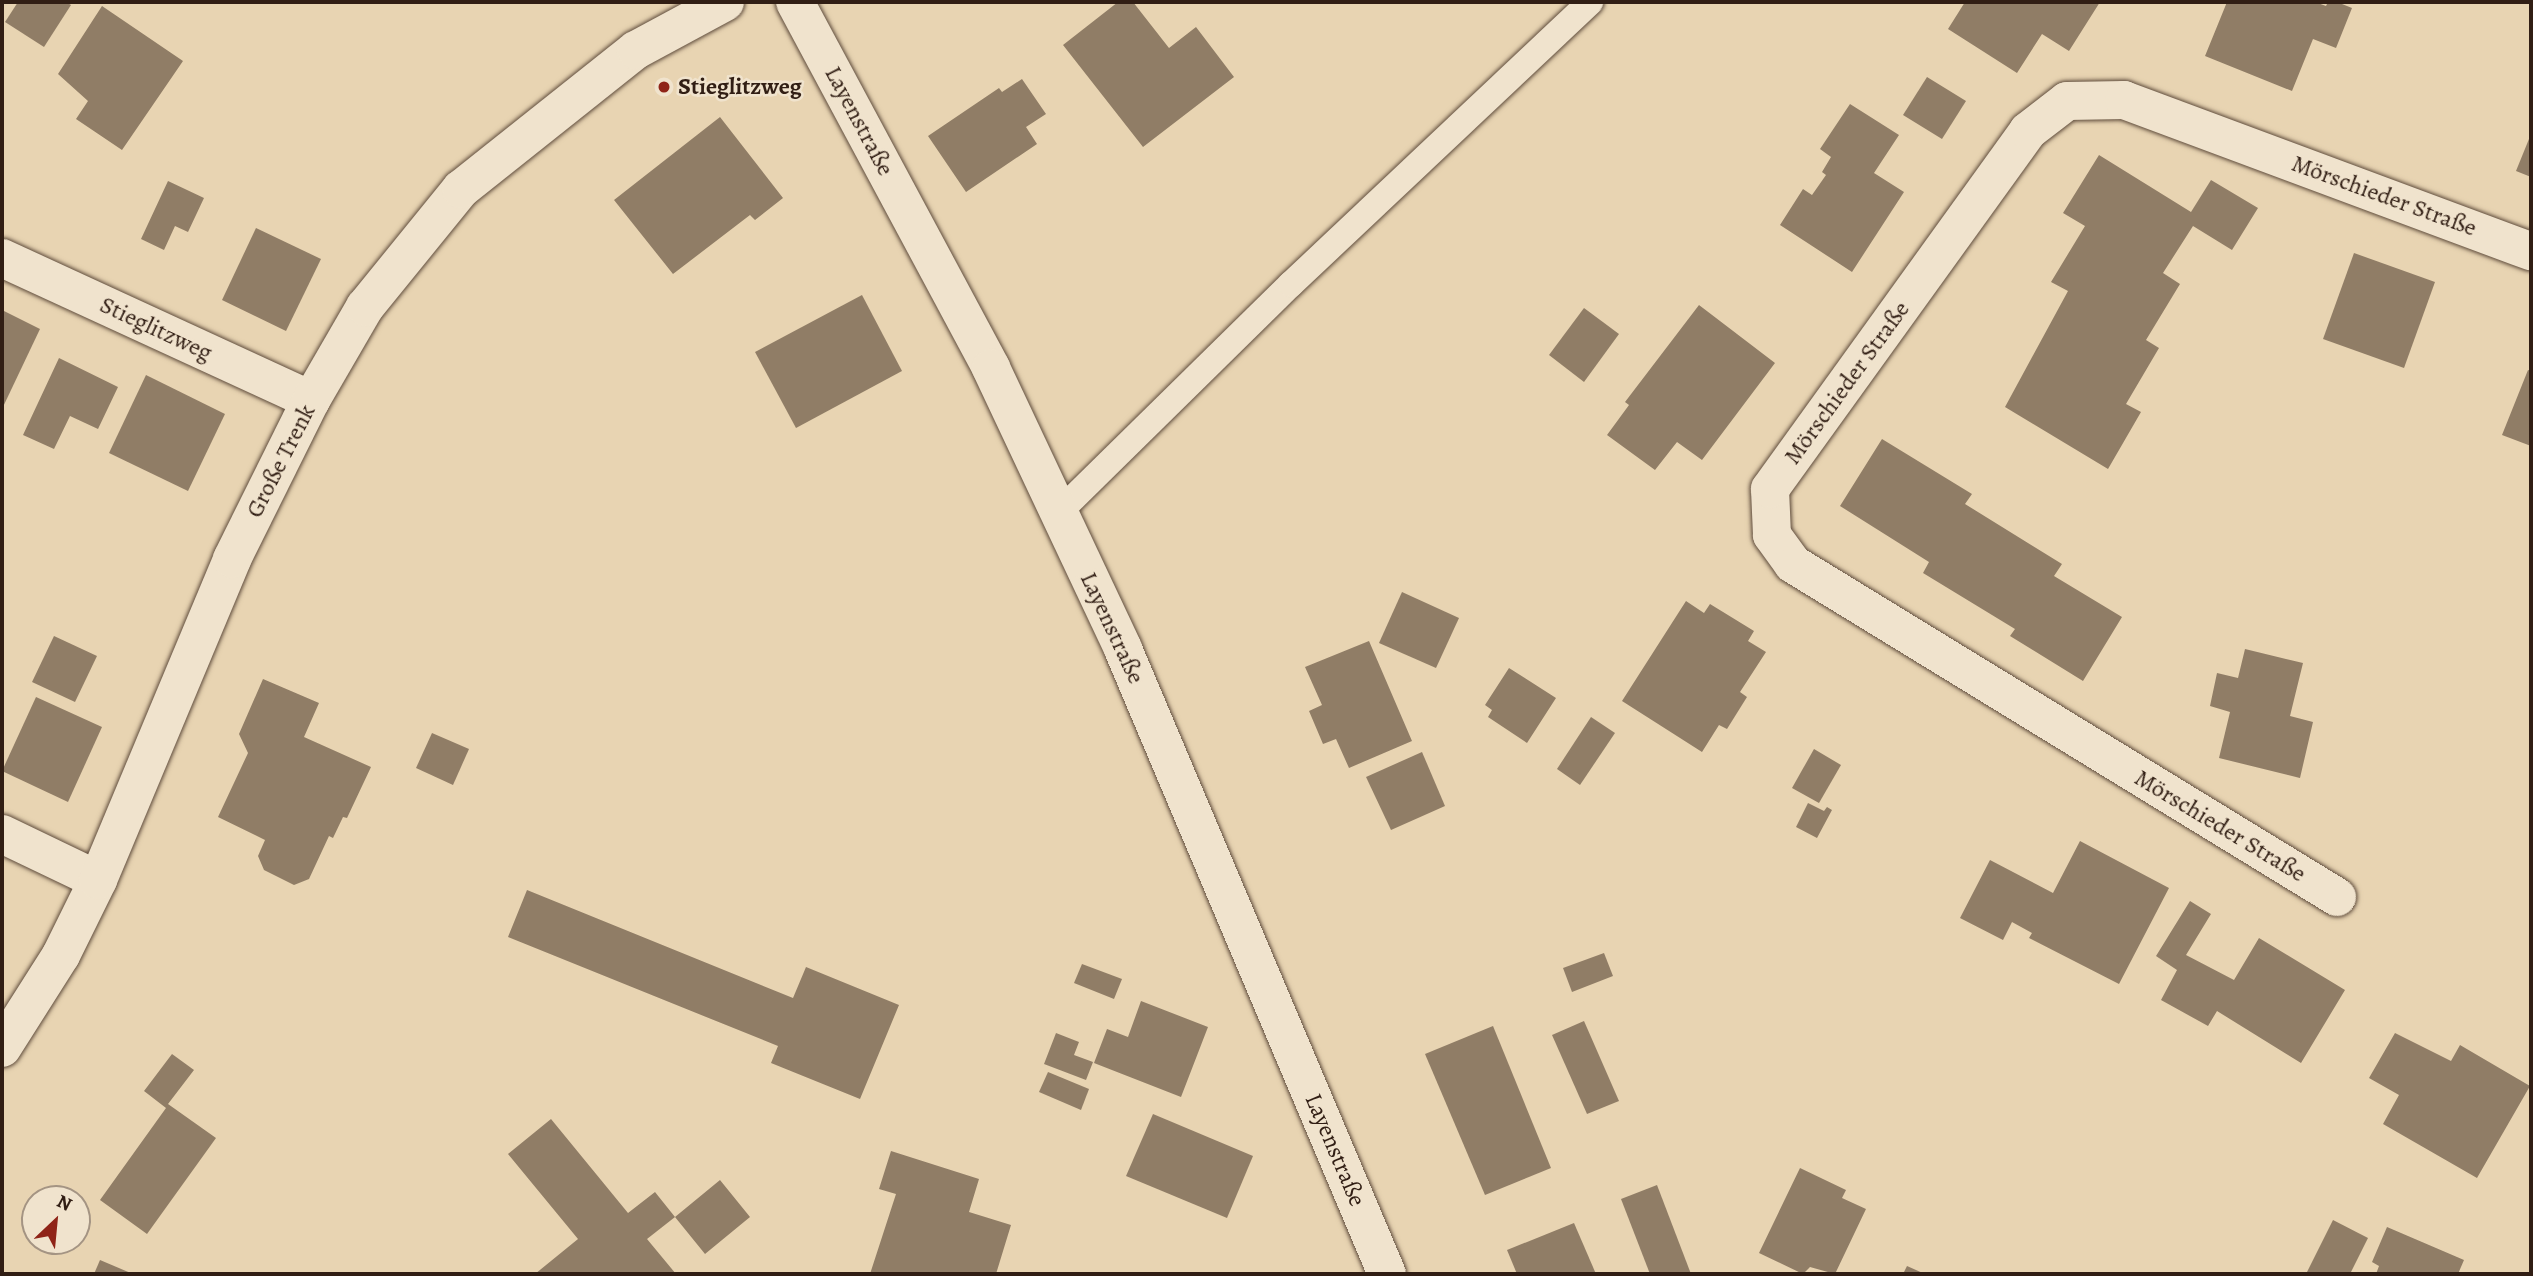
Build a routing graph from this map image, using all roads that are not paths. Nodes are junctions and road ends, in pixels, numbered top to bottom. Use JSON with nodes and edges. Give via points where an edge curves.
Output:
{"nodes":[{"id":1,"x":725,"y":2,"type":"edge"},
{"id":2,"x":795,"y":2,"type":"edge"},
{"id":3,"x":1590,"y":2,"type":"edge"},
{"id":4,"x":2531,"y":251,"type":"edge"},
{"id":5,"x":2,"y":258,"type":"edge"},
{"id":6,"x":311,"y":400,"type":"junction"},
{"id":7,"x":1059,"y":512,"type":"junction"},
{"id":8,"x":2,"y":834,"type":"edge"},
{"id":9,"x":98,"y":880,"type":"junction"},
{"id":10,"x":2336,"y":897,"type":"dead end"},
{"id":11,"x":2,"y":1048,"type":"edge"},
{"id":12,"x":1387,"y":1274,"type":"edge"}],
"edges":[{"from":1,"to":6,"type":"street","name":"Große Trenk","via":[[636,50],[461,189],[365,307]]},
{"from":2,"to":7,"type":"street","name":"Layenstraße","via":[[991,368]]},
{"from":3,"to":7,"type":"lane","via":[[1291,284]]},
{"from":4,"to":10,"type":"street","name":"Mörschieder Straße","via":[[2124,100],[2067,101],[2028,131],[1770,489],[1772,535],[1793,564]]},
{"from":5,"to":6,"type":"street","name":"Stieglitzweg"},
{"from":6,"to":9,"type":"street","name":"Große Trenk","via":[[232,559]]},
{"from":7,"to":12,"type":"street","name":"Layenstraße","via":[[1123,649]]},
{"from":8,"to":9,"type":"street"},
{"from":9,"to":11,"type":"street","name":"Große Trenk","via":[[61,955]]}]}
